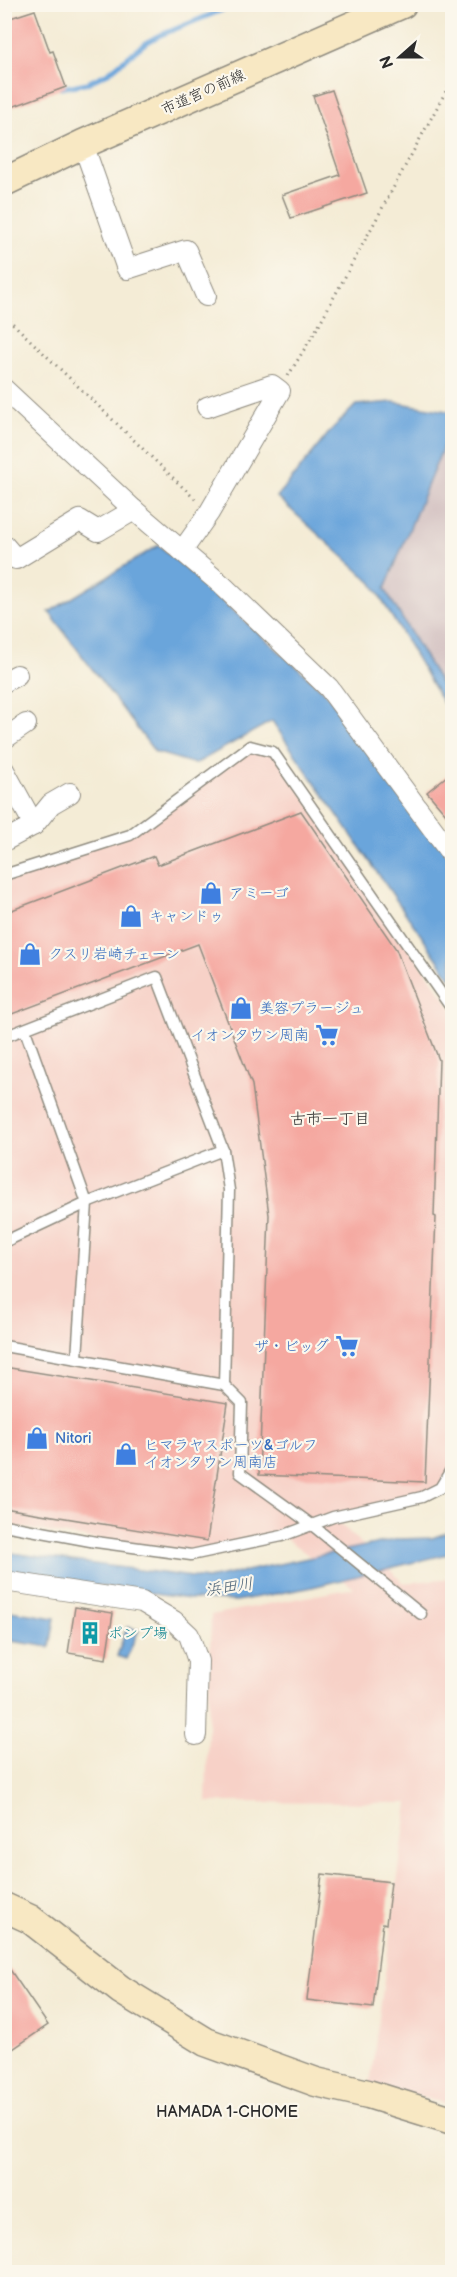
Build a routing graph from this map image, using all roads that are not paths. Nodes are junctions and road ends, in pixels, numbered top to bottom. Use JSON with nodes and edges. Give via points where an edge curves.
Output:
{"nodes":[{"id":1,"x":402,"y":4,"type":"edge"},
{"id":2,"x":82,"y":144,"type":"junction"},
{"id":3,"x":4,"y":182,"type":"edge"},
{"id":4,"x":206,"y":296,"type":"dead end"},
{"id":5,"x":4,"y":389,"type":"edge"},
{"id":6,"x":207,"y":407,"type":"dead end"},
{"id":7,"x":134,"y":510,"type":"junction"},
{"id":8,"x":4,"y":545,"type":"edge"},
{"id":9,"x":182,"y":551,"type":"junction"},
{"id":10,"x":26,"y":724,"type":"dead end"},
{"id":11,"x":4,"y":739,"type":"edge"},
{"id":12,"x":4,"y":770,"type":"edge"},
{"id":13,"x":69,"y":793,"type":"dead end"},
{"id":14,"x":34,"y":825,"type":"junction"},
{"id":15,"x":4,"y":841,"type":"edge"},
{"id":16,"x":453,"y":855,"type":"edge"},
{"id":17,"x":4,"y":875,"type":"edge"},
{"id":18,"x":453,"y":1009,"type":"edge"},
{"id":19,"x":25,"y":1030,"type":"junction"},
{"id":20,"x":4,"y":1037,"type":"edge"},
{"id":21,"x":223,"y":1150,"type":"junction"},
{"id":22,"x":87,"y":1203,"type":"junction"},
{"id":23,"x":4,"y":1242,"type":"edge"},
{"id":24,"x":4,"y":1346,"type":"edge"},
{"id":25,"x":77,"y":1358,"type":"junction"},
{"id":26,"x":224,"y":1385,"type":"junction"},
{"id":27,"x":453,"y":1468,"type":"edge"},
{"id":28,"x":4,"y":1525,"type":"edge"},
{"id":29,"x":312,"y":1525,"type":"junction"},
{"id":30,"x":4,"y":1581,"type":"edge"},
{"id":31,"x":421,"y":1614,"type":"dead end"},
{"id":32,"x":195,"y":1735,"type":"dead end"},
{"id":33,"x":4,"y":1907,"type":"edge"},
{"id":34,"x":453,"y":2120,"type":"edge"}],
"edges":[{"from":1,"to":2,"type":"street","name":"市道宮の前線"},
{"from":2,"to":3,"type":"street","name":"市道宮の前線"},
{"from":2,"to":4,"type":"street","via":[[127,269],[186,250]]},
{"from":5,"to":7,"type":"street"},
{"from":6,"to":9,"type":"street","via":[[273,385],[280,391],[209,513]]},
{"from":7,"to":8,"type":"street","via":[[98,531],[80,520],[15,559]]},
{"from":7,"to":9,"type":"street"},
{"from":9,"to":16,"type":"street","via":[[330,688]]},
{"from":10,"to":11,"type":"street"},
{"from":12,"to":14,"type":"street"},
{"from":13,"to":14,"type":"street","via":[[51,804]]},
{"from":14,"to":15,"type":"street"},
{"from":17,"to":18,"type":"lane","via":[[130,835],[250,746],[273,752]]},
{"from":19,"to":20,"type":"lane"},
{"from":19,"to":21,"type":"lane","via":[[157,977]]},
{"from":19,"to":22,"type":"lane"},
{"from":21,"to":22,"type":"lane"},
{"from":21,"to":26,"type":"lane","via":[[229,1190]]},
{"from":22,"to":23,"type":"lane"},
{"from":22,"to":25,"type":"lane"},
{"from":24,"to":25,"type":"lane"},
{"from":25,"to":26,"type":"lane"},
{"from":26,"to":29,"type":"lane","via":[[242,1403],[240,1473]]},
{"from":27,"to":29,"type":"lane","via":[[440,1488],[422,1497]]},
{"from":28,"to":29,"type":"lane","via":[[191,1555],[282,1536]]},
{"from":29,"to":31,"type":"lane"},
{"from":30,"to":32,"type":"street","via":[[142,1602],[174,1621],[189,1635],[198,1661]]},
{"from":33,"to":34,"type":"street","via":[[30,1919],[121,1990],[207,2042],[316,2082]]}]}
